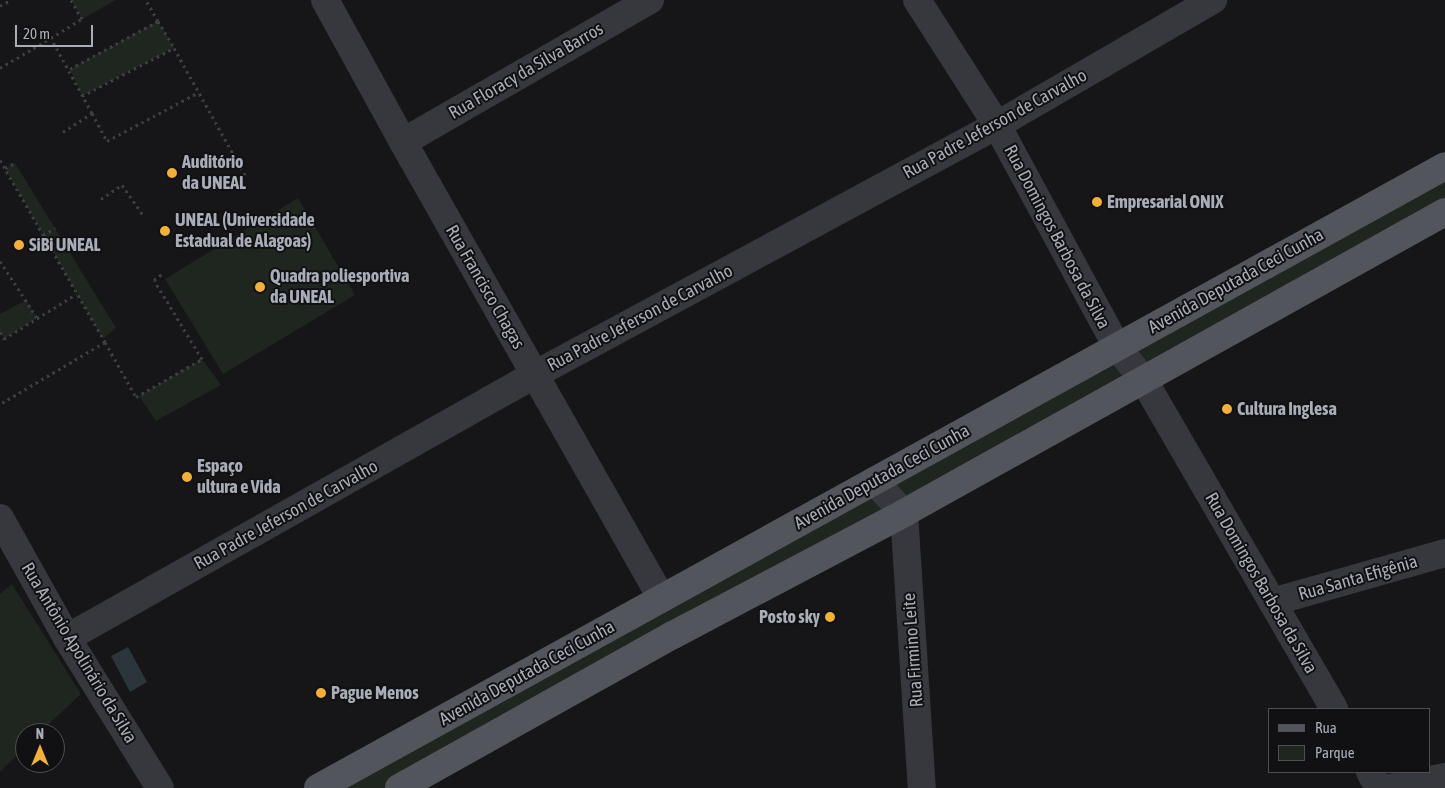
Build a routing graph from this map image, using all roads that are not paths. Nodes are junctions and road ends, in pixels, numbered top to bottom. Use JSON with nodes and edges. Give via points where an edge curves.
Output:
{"nodes":[{"id":1,"x":325,"y":0,"type":"edge"},
{"id":2,"x":650,"y":0,"type":"edge"},
{"id":3,"x":917,"y":0,"type":"edge"},
{"id":4,"x":1213,"y":0,"type":"edge"},
{"id":5,"x":997,"y":125,"type":"junction"},
{"id":6,"x":402,"y":142,"type":"junction"},
{"id":7,"x":1445,"y":166,"type":"edge"},
{"id":8,"x":1445,"y":212,"type":"edge"},
{"id":9,"x":1117,"y":347,"type":"junction"},
{"id":10,"x":534,"y":375,"type":"junction"},
{"id":11,"x":1143,"y":379,"type":"junction"},
{"id":12,"x":874,"y":482,"type":"junction"},
{"id":13,"x":904,"y":513,"type":"junction"},
{"id":14,"x":0,"y":518,"type":"edge"},
{"id":15,"x":1445,"y":553,"type":"edge"},
{"id":16,"x":662,"y":599,"type":"junction"},
{"id":17,"x":1272,"y":602,"type":"junction"},
{"id":18,"x":67,"y":638,"type":"junction"},
{"id":19,"x":1333,"y":708,"type":"edge"},
{"id":20,"x":1371,"y":773,"type":"edge"},
{"id":21,"x":1445,"y":777,"type":"edge"},
{"id":22,"x":160,"y":788,"type":"edge"},
{"id":23,"x":318,"y":788,"type":"edge"},
{"id":24,"x":399,"y":788,"type":"edge"},
{"id":25,"x":922,"y":788,"type":"edge"},
{"id":26,"x":1379,"y":788,"type":"edge"},
{"id":27,"x":1390,"y":788,"type":"edge"}],
"edges":[{"from":1,"to":6,"type":"street","name":"Rua Francisco Chagas"},
{"from":2,"to":6,"type":"street","name":"Rua Floracy da Silva Barros"},
{"from":3,"to":5,"type":"street","name":"Rua Domingos Barbosa da Silva"},
{"from":4,"to":5,"type":"street","name":"Rua Padre Jeferson de Carvalho"},
{"from":5,"to":9,"type":"street","name":"Rua Domingos Barbosa da Silva"},
{"from":5,"to":10,"type":"street","name":"Rua Padre Jeferson de Carvalho"},
{"from":6,"to":10,"type":"street","name":"Rua Francisco Chagas"},
{"from":7,"to":9,"type":"main road","name":"Avenida Deputada Ceci Cunha"},
{"from":8,"to":11,"type":"main road"},
{"from":9,"to":11,"type":"street","name":"Rua Domingos Barbosa da Silva"},
{"from":9,"to":12,"type":"main road","name":"Avenida Deputada Ceci Cunha"},
{"from":10,"to":16,"type":"street","name":"Rua Francisco Chagas"},
{"from":10,"to":18,"type":"street","name":"Rua Padre Jeferson de Carvalho"},
{"from":11,"to":13,"type":"main road"},
{"from":11,"to":17,"type":"street","name":"Rua Domingos Barbosa da Silva"},
{"from":12,"to":13,"type":"street"},
{"from":12,"to":16,"type":"main road","name":"Avenida Deputada Ceci Cunha"},
{"from":13,"to":24,"type":"main road","via":[[664,640]]},
{"from":13,"to":25,"type":"street","name":"Rua Firmino Leite"},
{"from":14,"to":18,"type":"street","name":"Rua Antônio Apolinário da Silva"},
{"from":15,"to":17,"type":"street","name":"Rua Santa Efigênia"},
{"from":16,"to":23,"type":"main road","name":"Avenida Deputada Ceci Cunha"},
{"from":17,"to":19,"type":"street","name":"Rua Domingos Barbosa da Silva"},
{"from":18,"to":22,"type":"street","name":"Rua Antônio Apolinário da Silva"},
{"from":20,"to":26,"type":"street"},
{"from":21,"to":27,"type":"street"}]}
